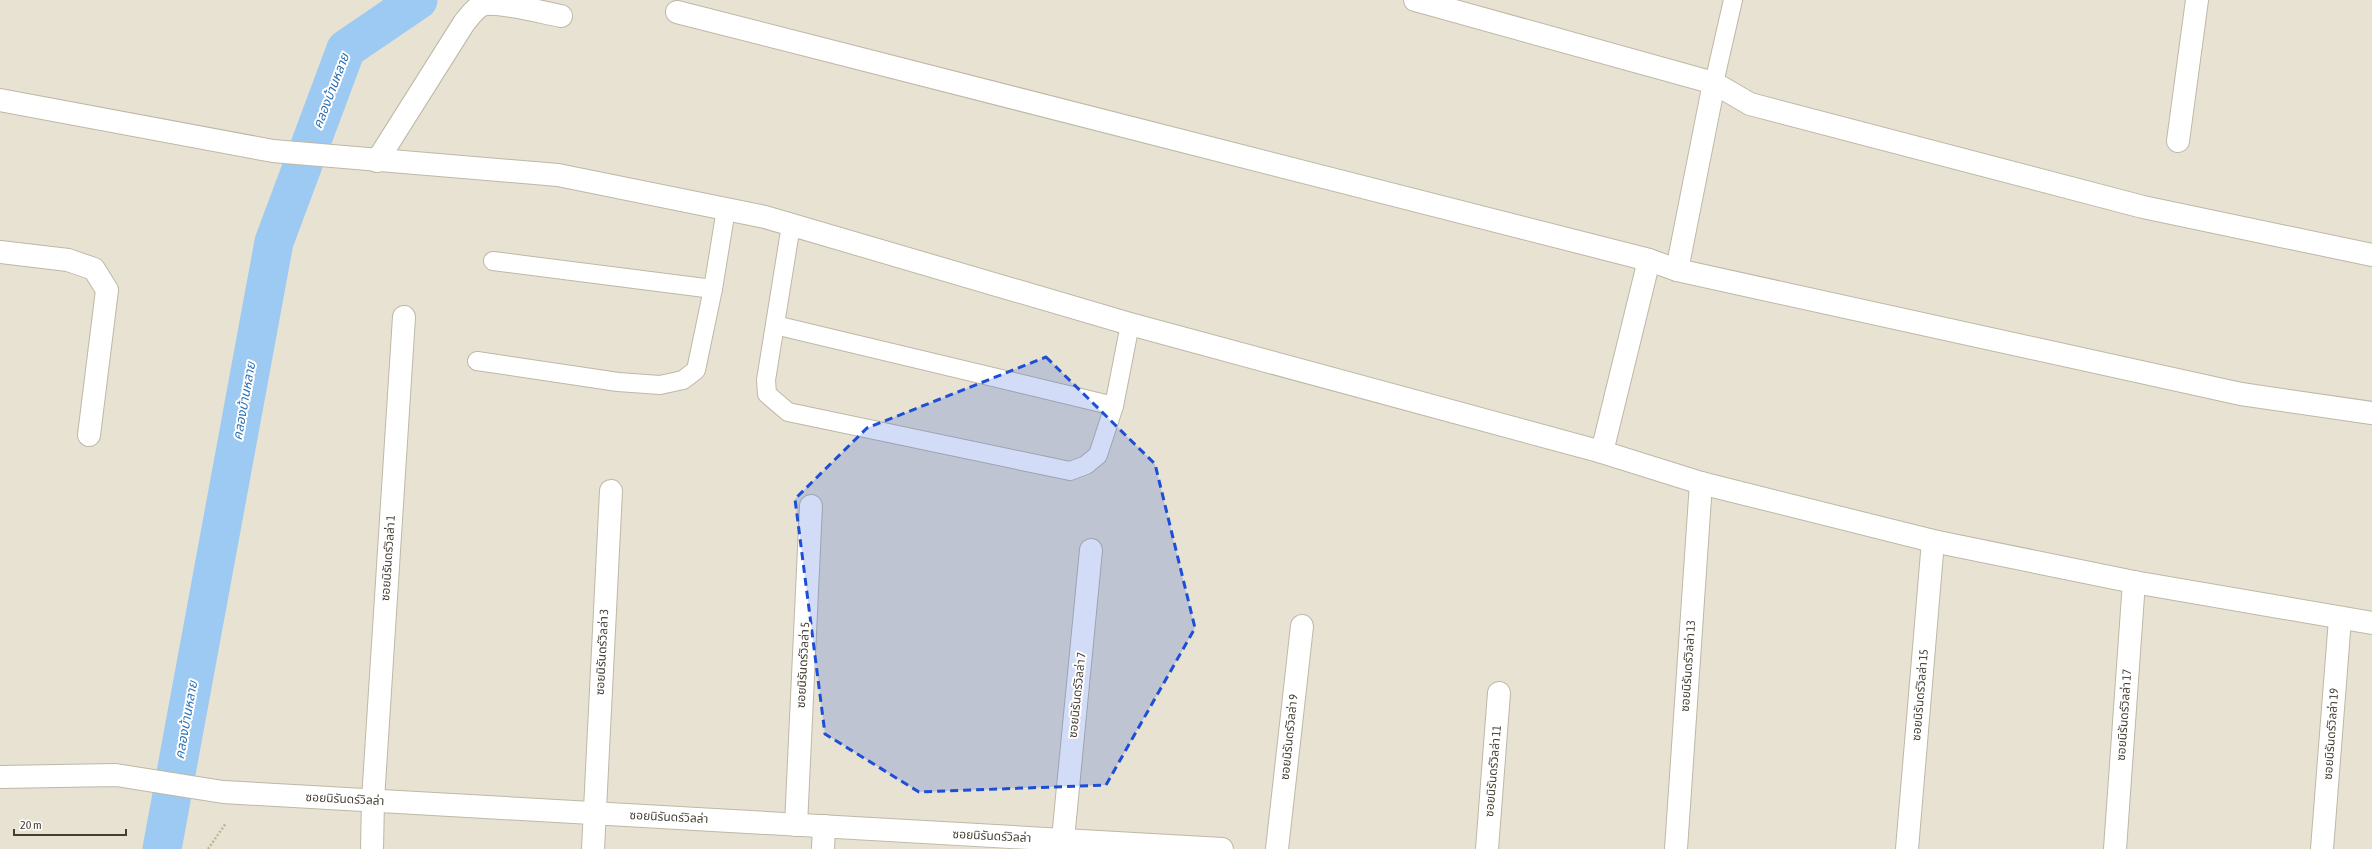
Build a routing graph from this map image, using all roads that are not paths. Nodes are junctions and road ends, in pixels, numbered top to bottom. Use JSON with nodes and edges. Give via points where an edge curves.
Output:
{"nodes":[{"id":1,"x":1415,"y":0,"type":"edge"},
{"id":2,"x":1733,"y":0,"type":"edge"},
{"id":3,"x":2197,"y":0,"type":"edge"},
{"id":4,"x":677,"y":12,"type":"dead end"},
{"id":5,"x":560,"y":16,"type":"dead end"},
{"id":6,"x":1714,"y":82,"type":"junction"},
{"id":7,"x":0,"y":100,"type":"edge"},
{"id":8,"x":2178,"y":141,"type":"dead end"},
{"id":9,"x":377,"y":161,"type":"junction"},
{"id":10,"x":726,"y":209,"type":"junction"},
{"id":11,"x":791,"y":225,"type":"junction"},
{"id":12,"x":0,"y":252,"type":"edge"},
{"id":13,"x":2372,"y":255,"type":"edge"},
{"id":14,"x":1649,"y":260,"type":"junction"},
{"id":15,"x":493,"y":261,"type":"dead end"},
{"id":16,"x":1677,"y":270,"type":"junction"},
{"id":17,"x":714,"y":289,"type":"junction"},
{"id":18,"x":404,"y":317,"type":"dead end"},
{"id":19,"x":1130,"y":324,"type":"junction"},
{"id":20,"x":775,"y":325,"type":"junction"},
{"id":21,"x":477,"y":361,"type":"dead end"},
{"id":22,"x":1114,"y":406,"type":"junction"},
{"id":23,"x":2372,"y":413,"type":"edge"},
{"id":24,"x":89,"y":435,"type":"dead end"},
{"id":25,"x":1602,"y":452,"type":"junction"},
{"id":26,"x":1701,"y":482,"type":"junction"},
{"id":27,"x":611,"y":491,"type":"dead end"},
{"id":28,"x":811,"y":506,"type":"dead end"},
{"id":29,"x":1933,"y":541,"type":"junction"},
{"id":30,"x":1091,"y":550,"type":"dead end"},
{"id":31,"x":2134,"y":582,"type":"junction"},
{"id":32,"x":2340,"y":619,"type":"junction"},
{"id":33,"x":2372,"y":623,"type":"edge"},
{"id":34,"x":1302,"y":626,"type":"dead end"},
{"id":35,"x":1499,"y":693,"type":"dead end"},
{"id":36,"x":0,"y":777,"type":"edge"},
{"id":37,"x":373,"y":800,"type":"junction"},
{"id":38,"x":594,"y":813,"type":"junction"},
{"id":39,"x":796,"y":825,"type":"junction"},
{"id":40,"x":824,"y":826,"type":"junction"},
{"id":41,"x":1062,"y":844,"type":"edge"},
{"id":42,"x":372,"y":849,"type":"edge"},
{"id":43,"x":594,"y":849,"type":"edge"},
{"id":44,"x":823,"y":849,"type":"edge"},
{"id":45,"x":1222,"y":849,"type":"edge"},
{"id":46,"x":1277,"y":849,"type":"edge"},
{"id":47,"x":1487,"y":849,"type":"edge"},
{"id":48,"x":1676,"y":849,"type":"edge"},
{"id":49,"x":1908,"y":849,"type":"edge"},
{"id":50,"x":2115,"y":849,"type":"edge"},
{"id":51,"x":2322,"y":849,"type":"edge"}],
"edges":[{"from":1,"to":6,"type":"street"},
{"from":2,"to":6,"type":"lane"},
{"from":3,"to":8,"type":"street"},
{"from":4,"to":14,"type":"street"},
{"from":5,"to":9,"type":"street","via":[[497,4],[484,4],[476,9],[452,42]]},
{"from":6,"to":13,"type":"street","via":[[1750,104],[2128,203]]},
{"from":6,"to":16,"type":"street"},
{"from":7,"to":9,"type":"street","via":[[273,151]]},
{"from":9,"to":10,"type":"street","via":[[558,175]]},
{"from":10,"to":11,"type":"street"},
{"from":10,"to":17,"type":"lane"},
{"from":11,"to":19,"type":"street"},
{"from":11,"to":20,"type":"lane"},
{"from":12,"to":24,"type":"street","via":[[68,260],[94,269],[107,290]]},
{"from":14,"to":16,"type":"street"},
{"from":14,"to":25,"type":"street"},
{"from":15,"to":17,"type":"lane"},
{"from":16,"to":23,"type":"street","via":[[2241,394]]},
{"from":17,"to":21,"type":"lane","via":[[696,370],[683,380],[660,385],[618,382]]},
{"from":18,"to":37,"type":"street","name":"ซอยนิรันดร์วิลล่า 1"},
{"from":19,"to":22,"type":"lane"},
{"from":19,"to":25,"type":"street"},
{"from":20,"to":22,"type":"lane"},
{"from":20,"to":22,"type":"lane","via":[[766,380],[767,394],[788,412],[1070,471],[1098,455]]},
{"from":25,"to":26,"type":"street"},
{"from":26,"to":29,"type":"street"},
{"from":26,"to":48,"type":"street","name":"ซอยนิรันดร์วิลล่า 13"},
{"from":27,"to":38,"type":"street","name":"ซอยนิรันดร์วิลล่า 3"},
{"from":28,"to":39,"type":"street","name":"ซอยนิรันดร์วิลล่า 5"},
{"from":29,"to":31,"type":"street"},
{"from":29,"to":49,"type":"street","name":"ซอยนิรันดร์วิลล่า 15"},
{"from":30,"to":41,"type":"street","name":"ซอยนิรันดร์วิลล่า 7"},
{"from":31,"to":32,"type":"street"},
{"from":31,"to":50,"type":"street","name":"ซอยนิรันดร์วิลล่า 17"},
{"from":32,"to":33,"type":"street"},
{"from":32,"to":51,"type":"street","name":"ซอยนิรันดร์วิลล่า 19"},
{"from":34,"to":46,"type":"street","name":"ซอยนิรันดร์วิลล่า 9"},
{"from":35,"to":47,"type":"street","name":"ซอยนิรันดร์วิลล่า 11"},
{"from":36,"to":37,"type":"street","name":"ซอยนิรันดร์วิลล่า","via":[[116,775],[224,792]]},
{"from":37,"to":38,"type":"street","name":"ซอยนิรันดร์วิลล่า"},
{"from":37,"to":42,"type":"street","name":"ซอยนิรันดร์วิลล่า 1"},
{"from":38,"to":39,"type":"street","name":"ซอยนิรันดร์วิลล่า"},
{"from":38,"to":43,"type":"street","name":"ซอยนิรันดร์วิลล่า 3"},
{"from":39,"to":40,"type":"street","name":"ซอยนิรันดร์วิลล่า"},
{"from":40,"to":41,"type":"street","name":"ซอยนิรันดร์วิลล่า"},
{"from":40,"to":44,"type":"street"},
{"from":41,"to":45,"type":"street","name":"ซอยนิรันดร์วิลล่า"}]}
